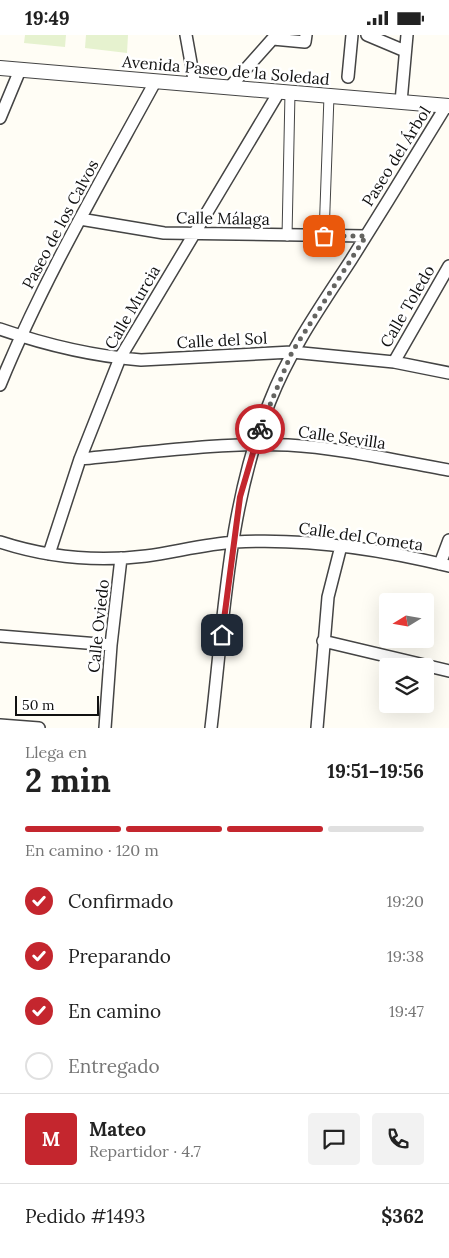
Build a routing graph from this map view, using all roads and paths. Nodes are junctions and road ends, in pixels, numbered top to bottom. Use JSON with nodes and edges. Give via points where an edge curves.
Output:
{"nodes":[{"id":1,"x":186,"y":35,"type":"edge"},
{"id":2,"x":306,"y":35,"type":"edge"},
{"id":3,"x":352,"y":35,"type":"edge"},
{"id":4,"x":367,"y":35,"type":"edge"},
{"id":5,"x":407,"y":35,"type":"edge"},
{"id":6,"x":274,"y":37,"type":"edge"},
{"id":7,"x":405,"y":51,"type":"junction"},
{"id":8,"x":0,"y":68,"type":"edge"},
{"id":9,"x":20,"y":70,"type":"junction"},
{"id":10,"x":348,"y":77,"type":"dead end"},
{"id":11,"x":155,"y":82,"type":"junction"},
{"id":12,"x":195,"y":85,"type":"junction"},
{"id":13,"x":229,"y":88,"type":"junction"},
{"id":14,"x":285,"y":92,"type":"junction"},
{"id":15,"x":329,"y":96,"type":"junction"},
{"id":16,"x":401,"y":102,"type":"junction"},
{"id":17,"x":448,"y":106,"type":"edge"},
{"id":18,"x":0,"y":118,"type":"edge"},
{"id":19,"x":80,"y":219,"type":"junction"},
{"id":20,"x":194,"y":234,"type":"junction"},
{"id":21,"x":287,"y":236,"type":"junction"},
{"id":22,"x":324,"y":236,"type":"junction"},
{"id":23,"x":366,"y":236,"type":"junction"},
{"id":24,"x":448,"y":271,"type":"edge"},
{"id":25,"x":0,"y":329,"type":"edge"},
{"id":26,"x":20,"y":336,"type":"junction"},
{"id":27,"x":292,"y":352,"type":"junction"},
{"id":28,"x":120,"y":358,"type":"junction"},
{"id":29,"x":394,"y":361,"type":"junction"},
{"id":30,"x":449,"y":373,"type":"edge"},
{"id":31,"x":0,"y":385,"type":"edge"},
{"id":32,"x":254,"y":445,"type":"junction"},
{"id":33,"x":80,"y":459,"type":"junction"},
{"id":34,"x":449,"y":471,"type":"edge"},
{"id":35,"x":449,"y":540,"type":"edge"},
{"id":36,"x":0,"y":542,"type":"edge"},
{"id":37,"x":233,"y":543,"type":"junction"},
{"id":38,"x":341,"y":546,"type":"junction"},
{"id":39,"x":49,"y":554,"type":"junction"},
{"id":40,"x":121,"y":558,"type":"junction"},
{"id":41,"x":445,"y":565,"type":"edge"},
{"id":42,"x":0,"y":636,"type":"edge"},
{"id":43,"x":323,"y":641,"type":"junction"},
{"id":44,"x":110,"y":645,"type":"junction"},
{"id":45,"x":449,"y":671,"type":"edge"},
{"id":46,"x":0,"y":725,"type":"edge"},
{"id":47,"x":39,"y":728,"type":"edge"},
{"id":48,"x":106,"y":728,"type":"edge"},
{"id":49,"x":211,"y":728,"type":"edge"},
{"id":50,"x":317,"y":728,"type":"edge"}],
"edges":[{"from":1,"to":12,"type":"street"},
{"from":2,"to":6,"type":"street","via":[[305,43]]},
{"from":3,"to":10,"type":"street"},
{"from":4,"to":7,"type":"street"},
{"from":5,"to":7,"type":"street"},
{"from":6,"to":13,"type":"street"},
{"from":7,"to":16,"type":"street"},
{"from":8,"to":9,"type":"street","name":"Avenida Paseo de la Soledad"},
{"from":9,"to":11,"type":"street","name":"Avenida Paseo de la Soledad"},
{"from":9,"to":18,"type":"street"},
{"from":11,"to":12,"type":"street","name":"Avenida Paseo de la Soledad"},
{"from":11,"to":19,"type":"street","name":"Paseo de los Calvos"},
{"from":12,"to":13,"type":"street","name":"Avenida Paseo de la Soledad"},
{"from":13,"to":14,"type":"street","name":"Avenida Paseo de la Soledad"},
{"from":14,"to":15,"type":"street","name":"Avenida Paseo de la Soledad"},
{"from":14,"to":20,"type":"street","name":"Calle Murcia"},
{"from":14,"to":21,"type":"street"},
{"from":15,"to":16,"type":"street","name":"Avenida Paseo de la Soledad"},
{"from":15,"to":22,"type":"street"},
{"from":16,"to":17,"type":"street","name":"Avenida Paseo de la Soledad"},
{"from":17,"to":23,"type":"street","name":"Paseo del Árbol"},
{"from":19,"to":20,"type":"street","name":"Calle Málaga","via":[[130,229]]},
{"from":19,"to":26,"type":"street","name":"Paseo de los Calvos"},
{"from":20,"to":21,"type":"street","name":"Calle Málaga"},
{"from":20,"to":28,"type":"street","name":"Calle Murcia"},
{"from":21,"to":22,"type":"street","name":"Calle Málaga"},
{"from":22,"to":23,"type":"street","name":"Calle Málaga"},
{"from":23,"to":27,"type":"street","name":"Paseo del Árbol"},
{"from":24,"to":29,"type":"street","name":"Calle Toledo"},
{"from":25,"to":26,"type":"street","name":"Calle del Sol"},
{"from":26,"to":28,"type":"street","name":"Calle del Sol"},
{"from":26,"to":31,"type":"street","name":"Paseo de los Calvos"},
{"from":27,"to":28,"type":"street","name":"Calle del Sol","via":[[141,360]]},
{"from":27,"to":29,"type":"street","name":"Calle del Sol"},
{"from":27,"to":32,"type":"street","name":"Paseo del Árbol"},
{"from":28,"to":33,"type":"street","name":"Calle Murcia"},
{"from":29,"to":30,"type":"street","name":"Calle del Sol"},
{"from":32,"to":33,"type":"street","name":"Calle Sevilla"},
{"from":32,"to":34,"type":"street","name":"Calle Sevilla","via":[[315,447]]},
{"from":32,"to":37,"type":"street","name":"Paseo del Árbol","via":[[240,497]]},
{"from":33,"to":39,"type":"street","name":"Calle Murcia"},
{"from":35,"to":41,"type":"street"},
{"from":36,"to":39,"type":"street","name":"Calle del Cometa"},
{"from":37,"to":38,"type":"street","name":"Calle del Cometa","via":[[289,542]]},
{"from":37,"to":40,"type":"street","name":"Calle del Cometa"},
{"from":37,"to":49,"type":"street","name":"Paseo del Árbol"},
{"from":38,"to":41,"type":"street","name":"Calle del Cometa"},
{"from":38,"to":43,"type":"street","via":[[328,597]]},
{"from":39,"to":40,"type":"street","name":"Calle del Cometa"},
{"from":40,"to":44,"type":"street","name":"Calle Oviedo"},
{"from":42,"to":44,"type":"street"},
{"from":43,"to":45,"type":"street"},
{"from":43,"to":50,"type":"street"},
{"from":44,"to":48,"type":"street","name":"Calle Oviedo"},
{"from":46,"to":47,"type":"street"}]}
